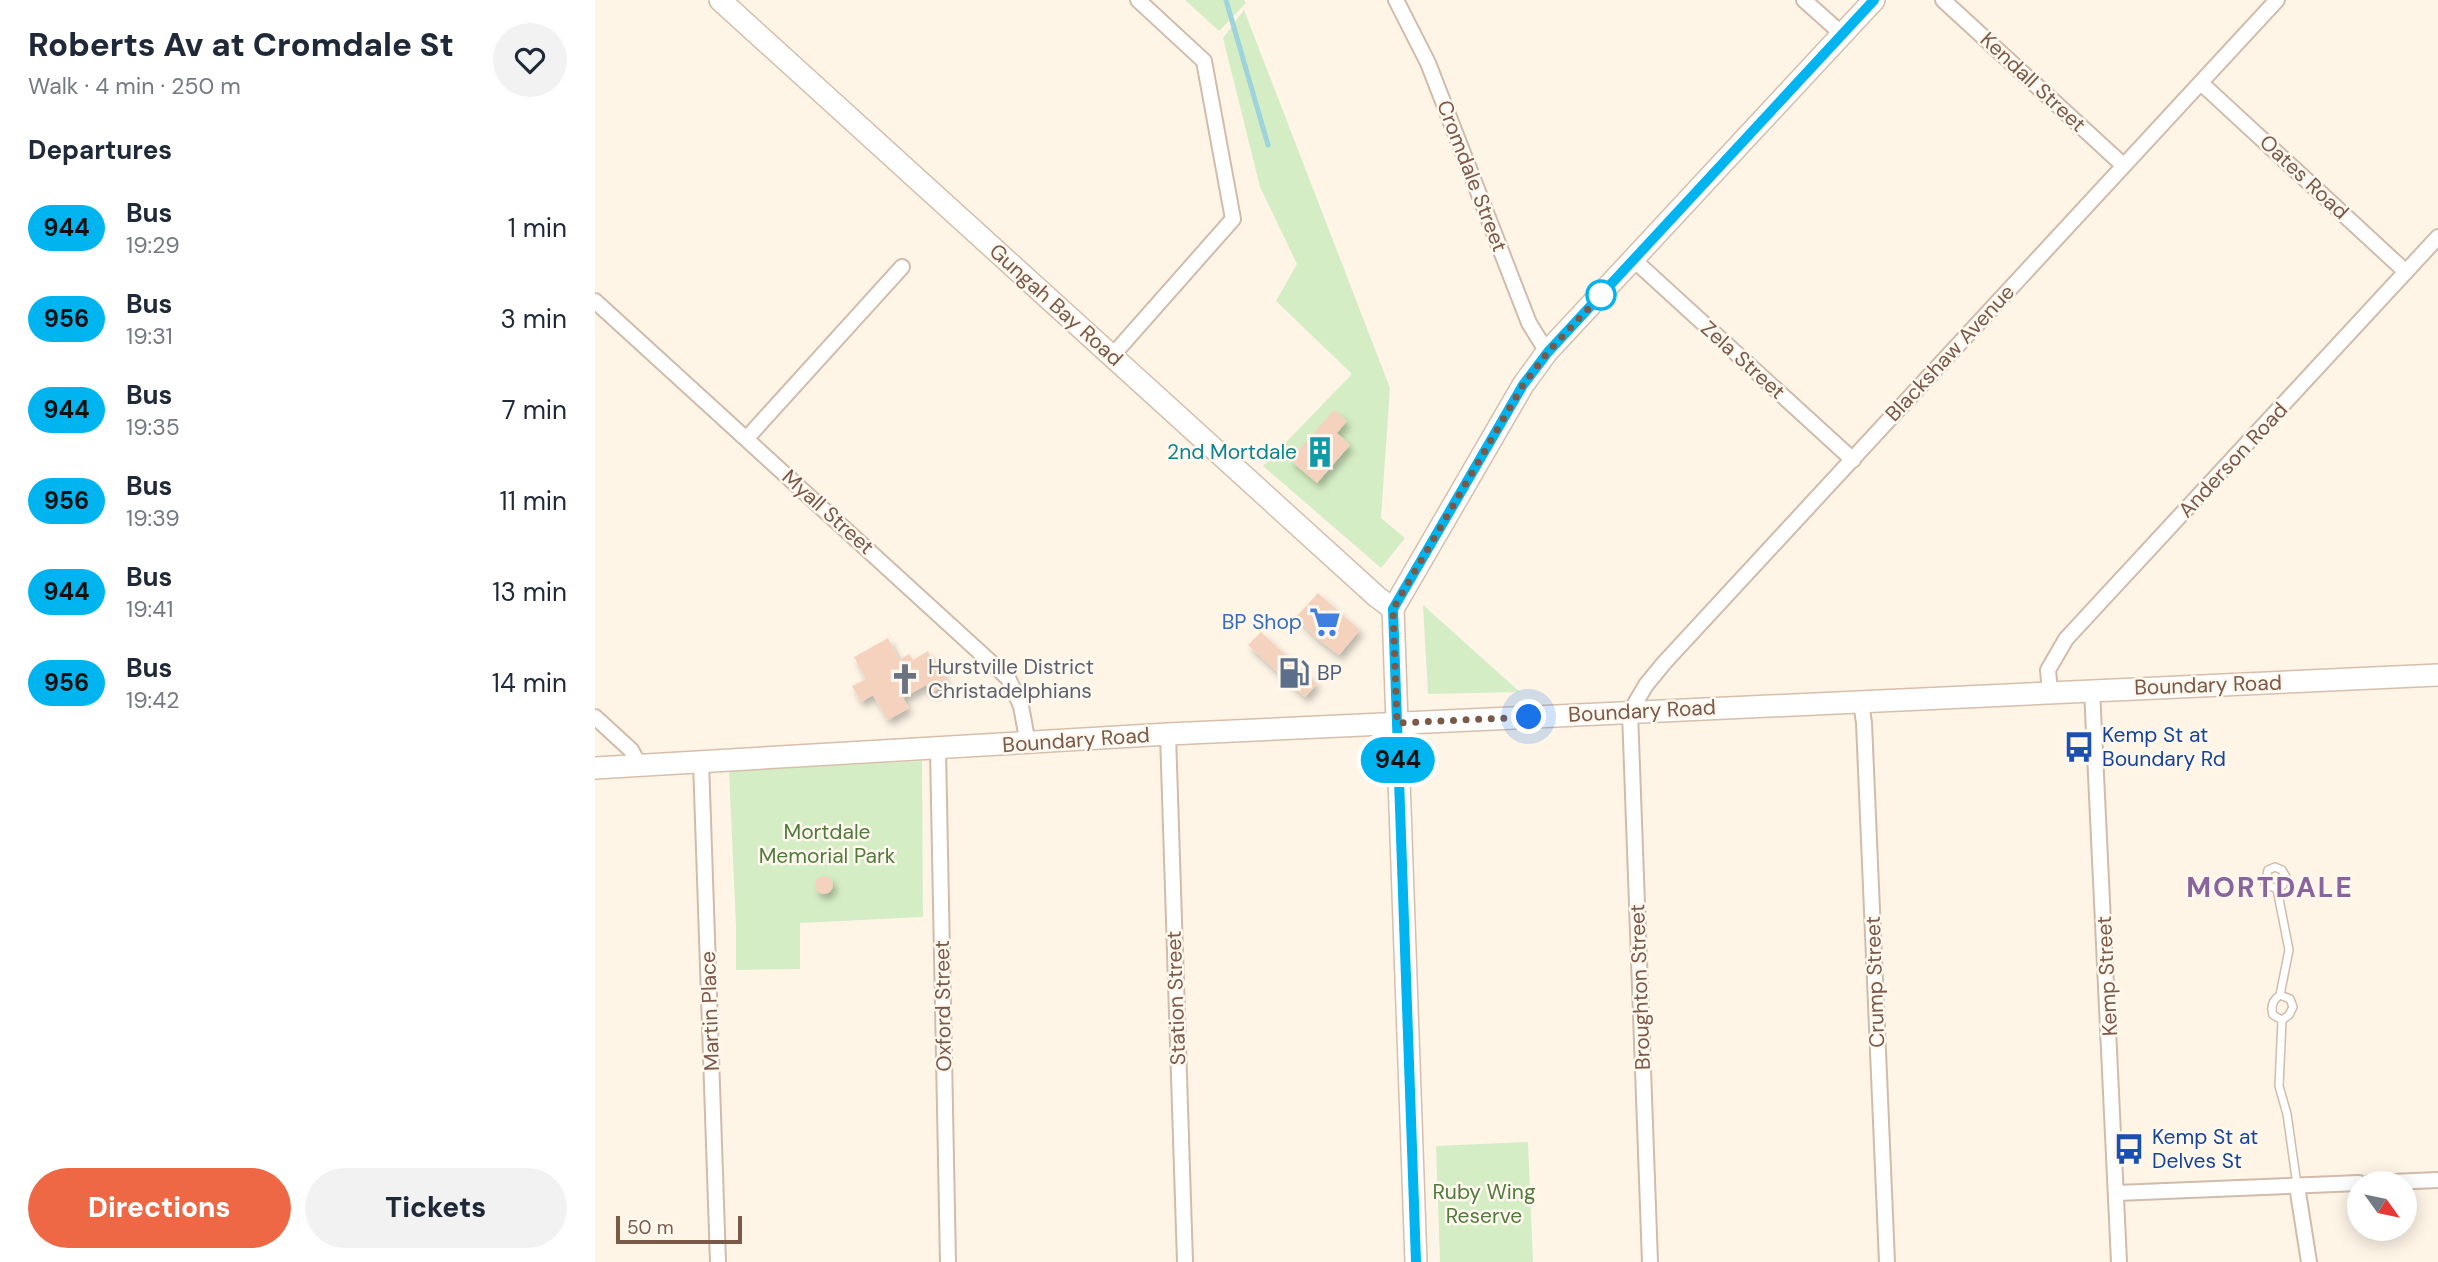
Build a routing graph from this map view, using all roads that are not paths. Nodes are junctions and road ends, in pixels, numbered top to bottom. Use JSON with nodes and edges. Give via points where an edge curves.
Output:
{"nodes":[{"id":1,"x":720,"y":0,"type":"edge"},
{"id":2,"x":1138,"y":0,"type":"edge"},
{"id":3,"x":1396,"y":0,"type":"edge"},
{"id":4,"x":1804,"y":0,"type":"edge"},
{"id":5,"x":1874,"y":0,"type":"edge"},
{"id":6,"x":1943,"y":0,"type":"edge"},
{"id":7,"x":2277,"y":0,"type":"edge"},
{"id":8,"x":1842,"y":34,"type":"junction"},
{"id":9,"x":2201,"y":83,"type":"junction"},
{"id":10,"x":2123,"y":165,"type":"junction"},
{"id":11,"x":2438,"y":237,"type":"edge"},
{"id":12,"x":1634,"y":260,"type":"junction"},
{"id":13,"x":902,"y":267,"type":"dead end"},
{"id":14,"x":2406,"y":272,"type":"junction"},
{"id":15,"x":595,"y":301,"type":"edge"},
{"id":16,"x":1548,"y":352,"type":"junction"},
{"id":17,"x":1112,"y":356,"type":"junction"},
{"id":18,"x":747,"y":438,"type":"junction"},
{"id":19,"x":1853,"y":460,"type":"junction"},
{"id":20,"x":1393,"y":609,"type":"junction"},
{"id":21,"x":2438,"y":675,"type":"edge"},
{"id":22,"x":2092,"y":690,"type":"junction"},
{"id":23,"x":2050,"y":692,"type":"junction"},
{"id":24,"x":1861,"y":702,"type":"junction"},
{"id":25,"x":1630,"y":712,"type":"junction"},
{"id":26,"x":595,"y":717,"type":"edge"},
{"id":27,"x":1397,"y":723,"type":"junction"},
{"id":28,"x":1168,"y":734,"type":"junction"},
{"id":29,"x":1028,"y":744,"type":"junction"},
{"id":30,"x":938,"y":750,"type":"junction"},
{"id":31,"x":701,"y":761,"type":"junction"},
{"id":32,"x":640,"y":766,"type":"junction"},
{"id":33,"x":595,"y":768,"type":"edge"},
{"id":34,"x":2277,"y":889,"type":"dead end"},
{"id":35,"x":2280,"y":995,"type":"junction"},
{"id":36,"x":2282,"y":1020,"type":"junction"},
{"id":37,"x":2438,"y":1180,"type":"edge"},
{"id":38,"x":2417,"y":1181,"type":"edge"},
{"id":39,"x":2347,"y":1184,"type":"edge"},
{"id":40,"x":2297,"y":1186,"type":"junction"},
{"id":41,"x":2117,"y":1193,"type":"junction"},
{"id":42,"x":718,"y":1262,"type":"edge"},
{"id":43,"x":948,"y":1262,"type":"edge"},
{"id":44,"x":1185,"y":1262,"type":"edge"},
{"id":45,"x":1416,"y":1262,"type":"edge"},
{"id":46,"x":1650,"y":1262,"type":"edge"},
{"id":47,"x":1887,"y":1262,"type":"edge"},
{"id":48,"x":2119,"y":1262,"type":"edge"},
{"id":49,"x":2309,"y":1262,"type":"edge"}],
"edges":[{"from":1,"to":17,"type":"street","name":"Gungah Bay Road"},
{"from":2,"to":17,"type":"street","via":[[1204,61],[1233,219]]},
{"from":3,"to":16,"type":"street","name":"Cromdale Street","via":[[1428,63],[1529,323]]},
{"from":4,"to":8,"type":"street"},
{"from":5,"to":8,"type":"street"},
{"from":6,"to":10,"type":"street","name":"Kendall Street"},
{"from":7,"to":9,"type":"street","name":"Blackshaw Avenue"},
{"from":8,"to":12,"type":"street"},
{"from":9,"to":10,"type":"street","name":"Blackshaw Avenue"},
{"from":9,"to":14,"type":"street","name":"Oates Road"},
{"from":10,"to":19,"type":"street","name":"Blackshaw Avenue"},
{"from":11,"to":14,"type":"street","name":"Anderson Road"},
{"from":12,"to":16,"type":"street"},
{"from":12,"to":19,"type":"street","name":"Zela Street"},
{"from":13,"to":18,"type":"street"},
{"from":14,"to":23,"type":"street","name":"Anderson Road","via":[[2066,639],[2051,663]]},
{"from":15,"to":18,"type":"street","name":"Myall Street"},
{"from":16,"to":20,"type":"street","via":[[1523,385]]},
{"from":17,"to":20,"type":"street","name":"Gungah Bay Road"},
{"from":18,"to":29,"type":"street","name":"Myall Street","via":[[1008,678],[1021,706]]},
{"from":19,"to":25,"type":"street","name":"Blackshaw Avenue","via":[[1664,663]]},
{"from":20,"to":27,"type":"street"},
{"from":21,"to":22,"type":"street","name":"Boundary Road"},
{"from":22,"to":23,"type":"street","name":"Boundary Road"},
{"from":22,"to":41,"type":"street","name":"Kemp Street"},
{"from":23,"to":24,"type":"street","name":"Boundary Road"},
{"from":24,"to":25,"type":"street","name":"Boundary Road"},
{"from":24,"to":47,"type":"street","name":"Crump Street"},
{"from":25,"to":27,"type":"street","name":"Boundary Road"},
{"from":25,"to":46,"type":"street","name":"Broughton Street"},
{"from":26,"to":32,"type":"street","via":[[631,750]]},
{"from":27,"to":28,"type":"street","name":"Boundary Road"},
{"from":27,"to":45,"type":"street"},
{"from":28,"to":29,"type":"street","name":"Boundary Road"},
{"from":28,"to":44,"type":"street","name":"Station Street"},
{"from":29,"to":30,"type":"street","name":"Boundary Road"},
{"from":30,"to":31,"type":"street","name":"Boundary Road"},
{"from":30,"to":43,"type":"street","name":"Oxford Street"},
{"from":31,"to":32,"type":"street","name":"Boundary Road"},
{"from":31,"to":42,"type":"street","name":"Martin Place"},
{"from":32,"to":33,"type":"street","name":"Boundary Road"},
{"from":34,"to":35,"type":"lane","via":[[2289,950]]},
{"from":35,"to":36,"type":"lane","via":[[2271,1009]]},
{"from":35,"to":36,"type":"lane","via":[[2290,999],[2293,1007]]},
{"from":36,"to":40,"type":"lane","via":[[2279,1086]]},
{"from":37,"to":38,"type":"street"},
{"from":39,"to":40,"type":"street"},
{"from":40,"to":41,"type":"street"},
{"from":40,"to":49,"type":"street"},
{"from":41,"to":48,"type":"street","name":"Kemp Street"}]}
